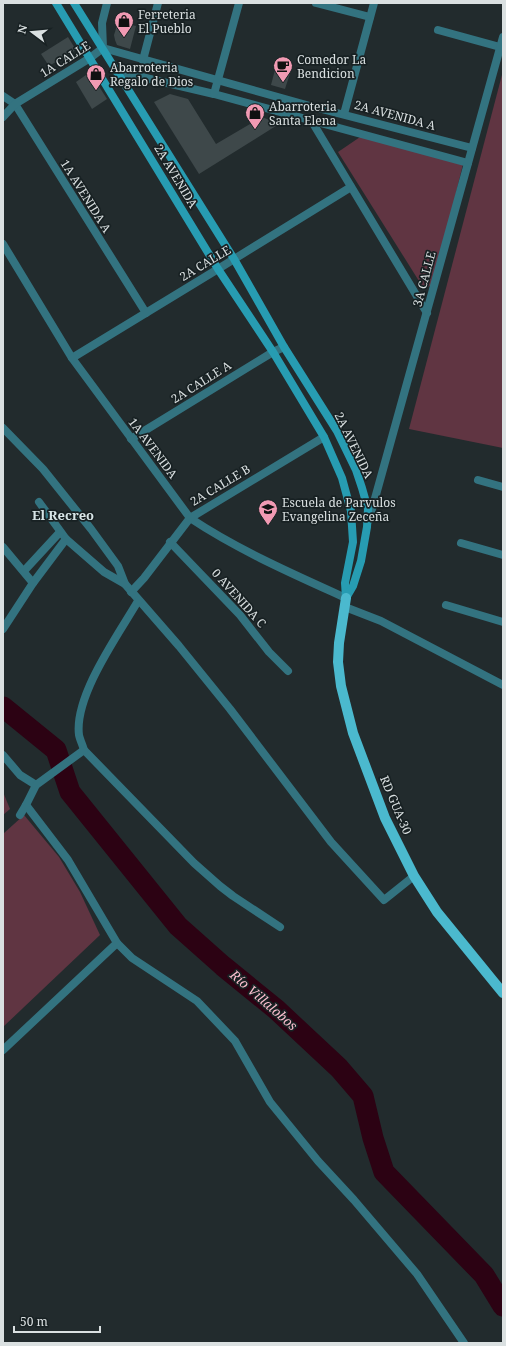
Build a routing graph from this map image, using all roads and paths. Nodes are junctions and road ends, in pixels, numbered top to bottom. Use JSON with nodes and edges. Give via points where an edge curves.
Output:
{"nodes":[{"id":1,"x":56,"y":3,"type":"edge"},
{"id":2,"x":74,"y":3,"type":"edge"},
{"id":3,"x":107,"y":3,"type":"edge"},
{"id":4,"x":158,"y":3,"type":"edge"},
{"id":5,"x":239,"y":3,"type":"edge"},
{"id":6,"x":316,"y":3,"type":"edge"},
{"id":7,"x":374,"y":3,"type":"edge"},
{"id":8,"x":370,"y":17,"type":"junction"},
{"id":9,"x":438,"y":30,"type":"dead end"},
{"id":10,"x":503,"y":38,"type":"edge"},
{"id":11,"x":500,"y":47,"type":"junction"},
{"id":12,"x":103,"y":48,"type":"junction"},
{"id":13,"x":90,"y":58,"type":"junction"},
{"id":14,"x":143,"y":60,"type":"junction"},
{"id":15,"x":116,"y":71,"type":"junction"},
{"id":16,"x":217,"y":81,"type":"junction"},
{"id":17,"x":214,"y":94,"type":"junction"},
{"id":18,"x":3,"y":96,"type":"edge"},
{"id":19,"x":15,"y":104,"type":"junction"},
{"id":20,"x":344,"y":114,"type":"junction"},
{"id":21,"x":3,"y":117,"type":"edge"},
{"id":22,"x":311,"y":120,"type":"junction"},
{"id":23,"x":472,"y":148,"type":"junction"},
{"id":24,"x":468,"y":163,"type":"junction"},
{"id":25,"x":351,"y":187,"type":"junction"},
{"id":26,"x":3,"y":244,"type":"edge"},
{"id":27,"x":234,"y":259,"type":"junction"},
{"id":28,"x":218,"y":269,"type":"junction"},
{"id":29,"x":146,"y":312,"type":"junction"},
{"id":30,"x":427,"y":313,"type":"junction"},
{"id":31,"x":284,"y":347,"type":"junction"},
{"id":32,"x":273,"y":352,"type":"junction"},
{"id":33,"x":72,"y":358,"type":"junction"},
{"id":34,"x":3,"y":428,"type":"edge"},
{"id":35,"x":324,"y":437,"type":"junction"},
{"id":36,"x":131,"y":440,"type":"junction"},
{"id":37,"x":478,"y":480,"type":"dead end"},
{"id":38,"x":503,"y":487,"type":"edge"},
{"id":39,"x":40,"y":502,"type":"dead end"},
{"id":40,"x":190,"y":518,"type":"junction"},
{"id":41,"x":353,"y":526,"type":"junction"},
{"id":42,"x":367,"y":527,"type":"junction"},
{"id":43,"x":60,"y":532,"type":"junction"},
{"id":44,"x":66,"y":539,"type":"junction"},
{"id":45,"x":170,"y":542,"type":"junction"},
{"id":46,"x":461,"y":543,"type":"dead end"},
{"id":47,"x":3,"y":547,"type":"edge"},
{"id":48,"x":503,"y":555,"type":"edge"},
{"id":49,"x":24,"y":571,"type":"junction"},
{"id":50,"x":33,"y":583,"type":"junction"},
{"id":51,"x":125,"y":584,"type":"junction"},
{"id":52,"x":131,"y":592,"type":"junction"},
{"id":53,"x":138,"y":601,"type":"junction"},
{"id":54,"x":346,"y":603,"type":"junction"},
{"id":55,"x":446,"y":605,"type":"dead end"},
{"id":56,"x":503,"y":622,"type":"edge"},
{"id":57,"x":3,"y":629,"type":"edge"},
{"id":58,"x":288,"y":671,"type":"dead end"},
{"id":59,"x":503,"y":686,"type":"edge"},
{"id":60,"x":84,"y":750,"type":"junction"},
{"id":61,"x":3,"y":755,"type":"edge"},
{"id":62,"x":38,"y":783,"type":"junction"},
{"id":63,"x":26,"y":805,"type":"junction"},
{"id":64,"x":20,"y":815,"type":"dead end"},
{"id":65,"x":414,"y":876,"type":"junction"},
{"id":66,"x":280,"y":927,"type":"dead end"},
{"id":67,"x":117,"y":944,"type":"junction"},
{"id":68,"x":503,"y":992,"type":"edge"},
{"id":69,"x":3,"y":1050,"type":"edge"},
{"id":70,"x":464,"y":1343,"type":"edge"}],
"edges":[{"from":1,"to":13,"type":"street","name":"2A AVENIDA"},
{"from":2,"to":12,"type":"street","name":"2A AVENIDA"},
{"from":3,"to":12,"type":"street","name":"1A CALLE","via":[[102,23]]},
{"from":4,"to":14,"type":"street"},
{"from":5,"to":16,"type":"street"},
{"from":6,"to":8,"type":"street"},
{"from":7,"to":8,"type":"street"},
{"from":8,"to":20,"type":"street"},
{"from":9,"to":11,"type":"street"},
{"from":10,"to":11,"type":"street","name":"3A CALLE"},
{"from":11,"to":23,"type":"street","name":"3A CALLE"},
{"from":12,"to":13,"type":"street","name":"1A CALLE"},
{"from":12,"to":14,"type":"street","name":"2A AVENIDA A"},
{"from":12,"to":15,"type":"street","name":"2A AVENIDA"},
{"from":13,"to":19,"type":"street","name":"1A CALLE"},
{"from":13,"to":28,"type":"street","name":"2A AVENIDA"},
{"from":14,"to":16,"type":"street","name":"2A AVENIDA A"},
{"from":15,"to":17,"type":"street"},
{"from":15,"to":27,"type":"street","name":"2A AVENIDA"},
{"from":16,"to":17,"type":"street"},
{"from":16,"to":20,"type":"street","name":"2A AVENIDA A"},
{"from":17,"to":22,"type":"street"},
{"from":18,"to":19,"type":"street","name":"1A AVENIDA A"},
{"from":19,"to":21,"type":"street","name":"1A CALLE"},
{"from":19,"to":29,"type":"street","name":"1A AVENIDA A"},
{"from":20,"to":23,"type":"street","name":"2A AVENIDA A"},
{"from":22,"to":24,"type":"street"},
{"from":22,"to":25,"type":"street"},
{"from":23,"to":24,"type":"street","name":"3A CALLE"},
{"from":24,"to":30,"type":"street","name":"3A CALLE"},
{"from":25,"to":27,"type":"street","name":"2A CALLE"},
{"from":25,"to":30,"type":"street"},
{"from":26,"to":33,"type":"street","name":"1A AVENIDA"},
{"from":27,"to":28,"type":"street","name":"2A CALLE"},
{"from":27,"to":31,"type":"street","name":"2A AVENIDA"},
{"from":28,"to":29,"type":"street","name":"2A CALLE"},
{"from":28,"to":32,"type":"street","name":"2A AVENIDA"},
{"from":29,"to":33,"type":"street","name":"2A CALLE"},
{"from":30,"to":42,"type":"street","name":"3A CALLE"},
{"from":31,"to":32,"type":"street","name":"2A CALLE A"},
{"from":31,"to":42,"type":"street","name":"2A AVENIDA","via":[[337,431],[356,470],[368,509]]},
{"from":32,"to":35,"type":"street","name":"2A AVENIDA"},
{"from":32,"to":36,"type":"street","name":"2A CALLE A"},
{"from":33,"to":36,"type":"street","name":"1A AVENIDA"},
{"from":34,"to":51,"type":"street","via":[[43,469],[91,529],[118,566]]},
{"from":35,"to":40,"type":"street","name":"2A CALLE B"},
{"from":35,"to":41,"type":"street","name":"2A AVENIDA","via":[[342,478]]},
{"from":36,"to":40,"type":"street","name":"1A AVENIDA"},
{"from":37,"to":38,"type":"street"},
{"from":39,"to":43,"type":"street"},
{"from":40,"to":45,"type":"street","name":"2A CALLE B"},
{"from":40,"to":54,"type":"street","name":"1A AVENIDA","via":[[220,537]]},
{"from":41,"to":42,"type":"street"},
{"from":41,"to":54,"type":"street","name":"2A AVENIDA","via":[[353,542],[345,583]]},
{"from":42,"to":54,"type":"street","name":"2A AVENIDA","via":[[361,561]]},
{"from":43,"to":44,"type":"street"},
{"from":43,"to":49,"type":"street"},
{"from":44,"to":50,"type":"street"},
{"from":44,"to":51,"type":"street","via":[[104,572]]},
{"from":45,"to":52,"type":"street","name":"2A CALLE B"},
{"from":45,"to":58,"type":"street","name":"0 AVENIDA C","via":[[240,615],[269,652]]},
{"from":46,"to":48,"type":"street"},
{"from":47,"to":49,"type":"street"},
{"from":49,"to":50,"type":"street"},
{"from":50,"to":57,"type":"street"},
{"from":51,"to":52,"type":"street"},
{"from":52,"to":53,"type":"street"},
{"from":53,"to":60,"type":"street","via":[[86,693],[80,717],[79,736]]},
{"from":53,"to":65,"type":"street","via":[[179,646],[230,709],[331,842],[384,900]]},
{"from":54,"to":59,"type":"street","name":"1A AVENIDA"},
{"from":54,"to":65,"type":"main road","name":"RD GUA-30","via":[[339,643],[340,686],[353,733],[385,818]]},
{"from":55,"to":56,"type":"street"},
{"from":60,"to":62,"type":"street"},
{"from":60,"to":66,"type":"street","via":[[210,877],[233,896]]},
{"from":61,"to":62,"type":"street","via":[[20,775]]},
{"from":62,"to":63,"type":"street"},
{"from":63,"to":64,"type":"street"},
{"from":63,"to":67,"type":"street","via":[[68,860]]},
{"from":65,"to":68,"type":"main road","name":"RD GUA-30","via":[[437,912]]},
{"from":67,"to":69,"type":"street"},
{"from":67,"to":70,"type":"street","via":[[132,958],[197,1001],[235,1042],[270,1102],[416,1274]]}]}
